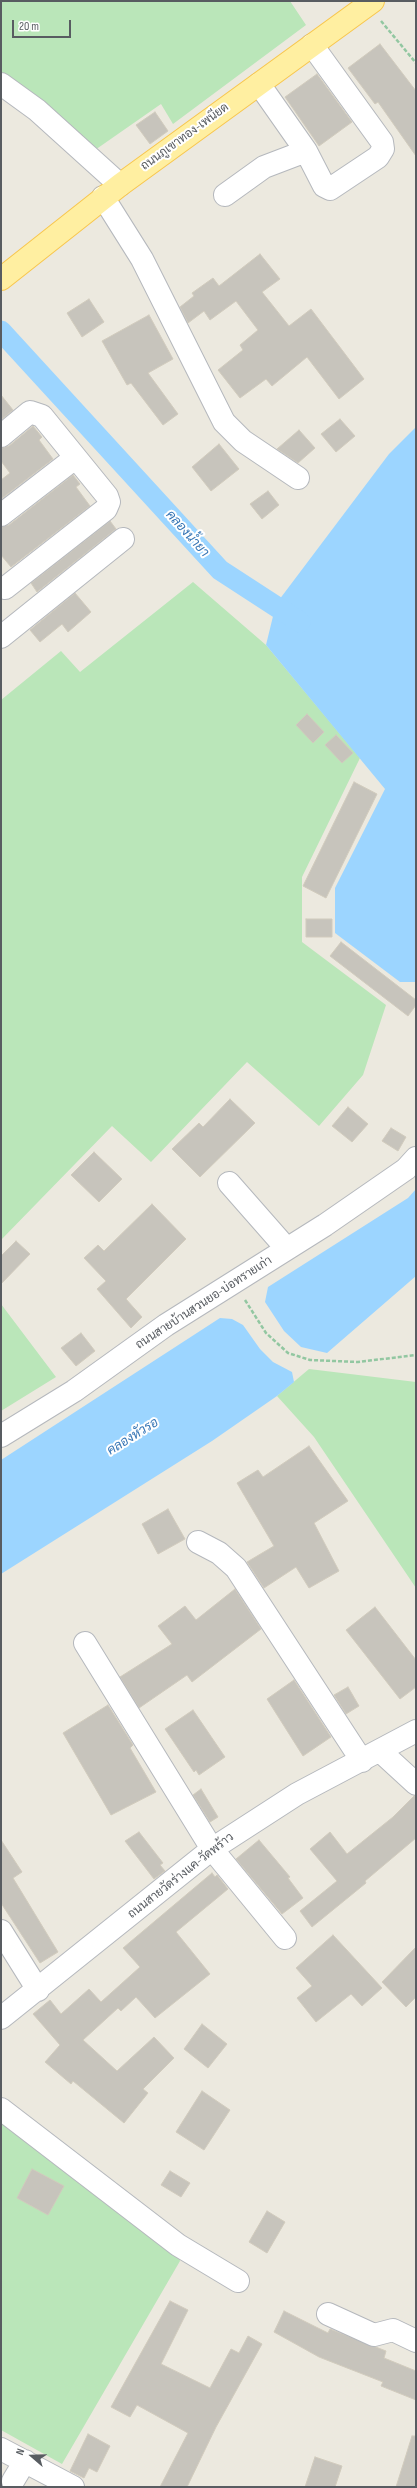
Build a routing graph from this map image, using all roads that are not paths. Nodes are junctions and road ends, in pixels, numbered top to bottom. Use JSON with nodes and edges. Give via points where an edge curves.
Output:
{"nodes":[{"id":1,"x":371,"y":3,"type":"edge"},
{"id":2,"x":312,"y":45,"type":"junction"},
{"id":3,"x":1,"y":84,"type":"edge"},
{"id":4,"x":259,"y":84,"type":"junction"},
{"id":5,"x":306,"y":151,"type":"junction"},
{"id":6,"x":120,"y":184,"type":"junction"},
{"id":7,"x":225,"y":195,"type":"dead end"},
{"id":8,"x":103,"y":198,"type":"junction"},
{"id":9,"x":1,"y":279,"type":"edge"},
{"id":10,"x":1,"y":436,"type":"edge"},
{"id":11,"x":75,"y":458,"type":"junction"},
{"id":12,"x":298,"y":478,"type":"dead end"},
{"id":13,"x":1,"y":515,"type":"edge"},
{"id":14,"x":123,"y":539,"type":"dead end"},
{"id":15,"x":3,"y":586,"type":"edge"},
{"id":16,"x":26,"y":614,"type":"junction"},
{"id":17,"x":1,"y":637,"type":"edge"},
{"id":18,"x":411,"y":1164,"type":"edge"},
{"id":19,"x":229,"y":1184,"type":"dead end"},
{"id":20,"x":287,"y":1249,"type":"junction"},
{"id":21,"x":1,"y":1436,"type":"edge"},
{"id":22,"x":198,"y":1542,"type":"dead end"},
{"id":23,"x":85,"y":1643,"type":"dead end"},
{"id":24,"x":416,"y":1731,"type":"edge"},
{"id":25,"x":380,"y":1750,"type":"junction"},
{"id":26,"x":362,"y":1761,"type":"junction"},
{"id":27,"x":416,"y":1784,"type":"edge"},
{"id":28,"x":212,"y":1849,"type":"junction"},
{"id":29,"x":1,"y":1931,"type":"edge"},
{"id":30,"x":285,"y":1938,"type":"dead end"},
{"id":31,"x":38,"y":1990,"type":"junction"},
{"id":32,"x":1,"y":2018,"type":"edge"},
{"id":33,"x":1,"y":2109,"type":"edge"},
{"id":34,"x":238,"y":2281,"type":"dead end"},
{"id":35,"x":328,"y":2314,"type":"dead end"},
{"id":36,"x":416,"y":2341,"type":"edge"},
{"id":37,"x":1,"y":2448,"type":"edge"},
{"id":38,"x":25,"y":2461,"type":"junction"},
{"id":39,"x":13,"y":2481,"type":"dead end"},
{"id":40,"x":73,"y":2487,"type":"edge"}],
"edges":[{"from":1,"to":2,"type":"main road","name":"ถนนภูเขาทอง-เพนียด"},
{"from":2,"to":4,"type":"main road","name":"ถนนภูเขาทอง-เพนียด"},
{"from":2,"to":5,"type":"street","via":[[382,142],[383,150],[378,157],[330,189],[324,186]]},
{"from":3,"to":6,"type":"street","via":[[37,110]]},
{"from":4,"to":5,"type":"street"},
{"from":4,"to":6,"type":"main road","name":"ถนนภูเขาทอง-เพนียด"},
{"from":5,"to":7,"type":"street","via":[[264,167]]},
{"from":6,"to":8,"type":"main road","name":"ถนนภูเขาทอง-เพนียด"},
{"from":8,"to":9,"type":"main road","name":"ถนนภูเขาทอง-เพนียด"},
{"from":8,"to":12,"type":"street","via":[[142,258],[224,422],[243,441]]},
{"from":10,"to":11,"type":"street","via":[[30,412],[36,412]]},
{"from":11,"to":13,"type":"street"},
{"from":11,"to":15,"type":"street","via":[[107,496],[109,502],[106,509]]},
{"from":14,"to":16,"type":"street"},
{"from":15,"to":16,"type":"street"},
{"from":16,"to":17,"type":"street"},
{"from":18,"to":20,"type":"street","name":"ถนนสายบ้านสวนยอ-บ่อทรายเก่า"},
{"from":19,"to":20,"type":"street"},
{"from":20,"to":21,"type":"street","name":"ถนนสายบ้านสวนยอ-บ่อทรายเก่า","via":[[166,1325],[74,1391]]},
{"from":22,"to":26,"type":"street","via":[[219,1553],[236,1568]]},
{"from":23,"to":28,"type":"street"},
{"from":24,"to":25,"type":"street","name":"ถนนสายวัดร่างแค-วัดพร้าว"},
{"from":25,"to":26,"type":"street","name":"ถนนสายวัดร่างแค-วัดพร้าว"},
{"from":25,"to":27,"type":"street"},
{"from":26,"to":28,"type":"street","name":"ถนนสายวัดร่างแค-วัดพร้าว","via":[[297,1794]]},
{"from":28,"to":30,"type":"street"},
{"from":28,"to":31,"type":"street","name":"ถนนสายวัดร่างแค-วัดพร้าว"},
{"from":29,"to":31,"type":"street"},
{"from":31,"to":32,"type":"street","name":"ถนนสายวัดร่างแค-วัดพร้าว"},
{"from":33,"to":34,"type":"street","via":[[178,2245]]},
{"from":35,"to":36,"type":"street","via":[[374,2335],[393,2330]]},
{"from":37,"to":38,"type":"street"},
{"from":38,"to":39,"type":"street"},
{"from":38,"to":40,"type":"street"}]}
